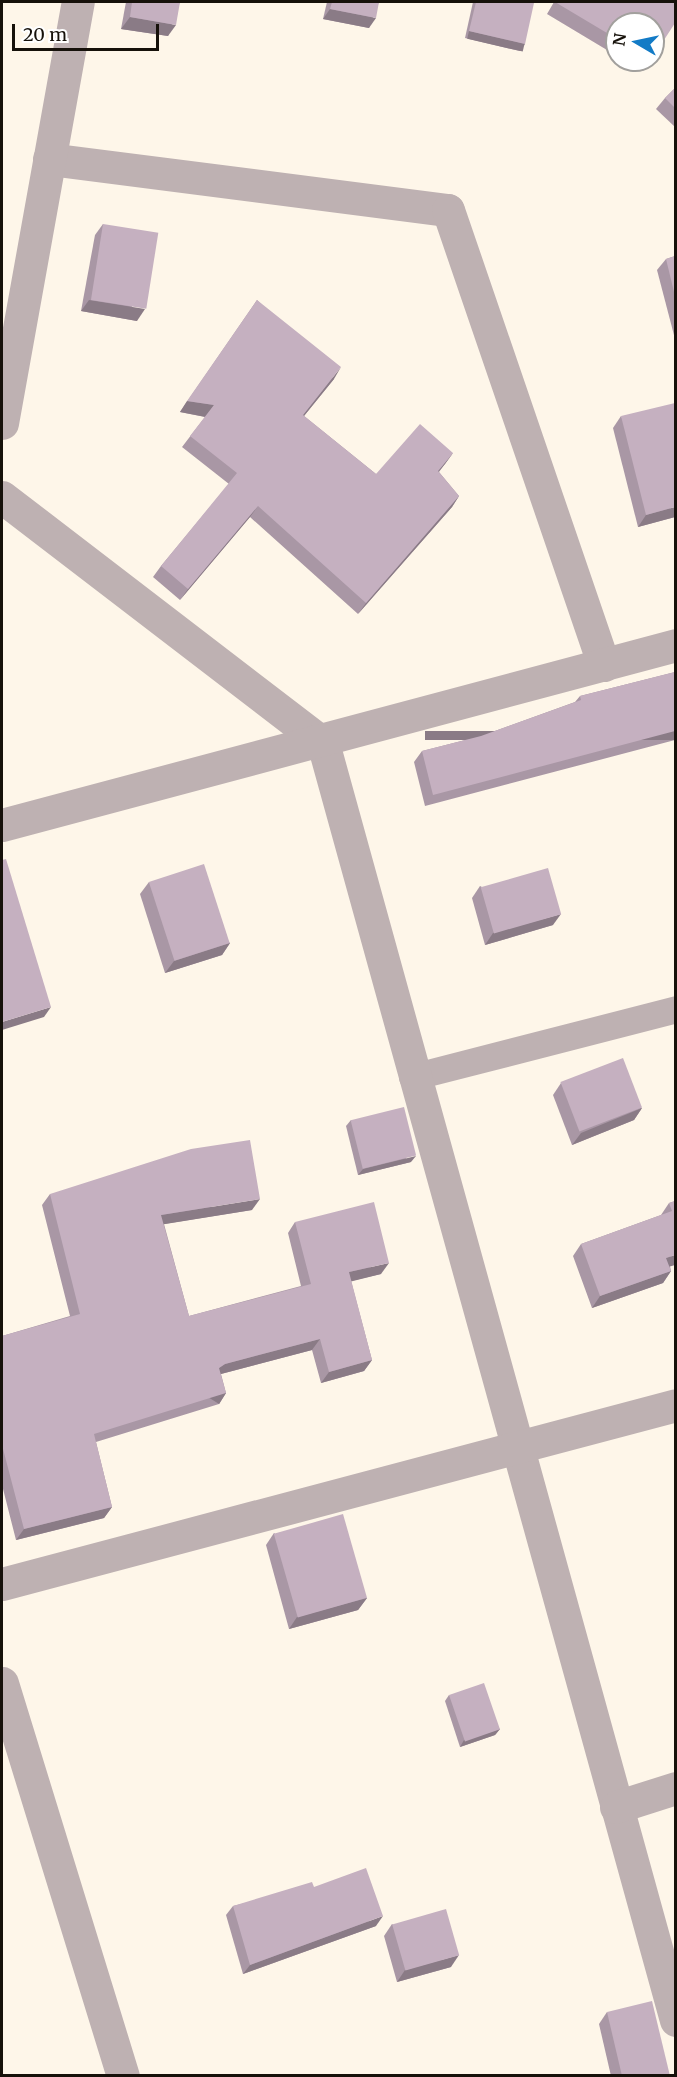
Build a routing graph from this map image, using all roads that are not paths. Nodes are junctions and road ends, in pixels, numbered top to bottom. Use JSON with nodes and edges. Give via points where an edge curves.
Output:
{"nodes":[{"id":1,"x":78,"y":2,"type":"edge"},
{"id":2,"x":49,"y":159,"type":"junction"},
{"id":3,"x":2,"y":423,"type":"edge"},
{"id":4,"x":2,"y":497,"type":"edge"},
{"id":5,"x":675,"y":645,"type":"edge"},
{"id":6,"x":604,"y":665,"type":"junction"},
{"id":7,"x":322,"y":743,"type":"junction"},
{"id":8,"x":2,"y":825,"type":"edge"},
{"id":9,"x":675,"y":1009,"type":"edge"},
{"id":10,"x":412,"y":1077,"type":"junction"},
{"id":11,"x":675,"y":1405,"type":"edge"},
{"id":12,"x":516,"y":1449,"type":"junction"},
{"id":13,"x":2,"y":1584,"type":"edge"},
{"id":14,"x":2,"y":1683,"type":"edge"},
{"id":15,"x":675,"y":1788,"type":"edge"},
{"id":16,"x":616,"y":1807,"type":"junction"},
{"id":17,"x":675,"y":2020,"type":"edge"},
{"id":18,"x":123,"y":2076,"type":"edge"}],
"edges":[{"from":1,"to":2,"type":"street"},
{"from":2,"to":3,"type":"street"},
{"from":2,"to":6,"type":"street","via":[[448,210]]},
{"from":4,"to":7,"type":"street"},
{"from":5,"to":6,"type":"street"},
{"from":6,"to":7,"type":"street"},
{"from":7,"to":8,"type":"street"},
{"from":7,"to":10,"type":"street"},
{"from":9,"to":10,"type":"lane"},
{"from":10,"to":12,"type":"street"},
{"from":11,"to":12,"type":"street"},
{"from":12,"to":13,"type":"street"},
{"from":12,"to":16,"type":"street"},
{"from":14,"to":18,"type":"street"},
{"from":15,"to":16,"type":"street"},
{"from":16,"to":17,"type":"street"}]}
